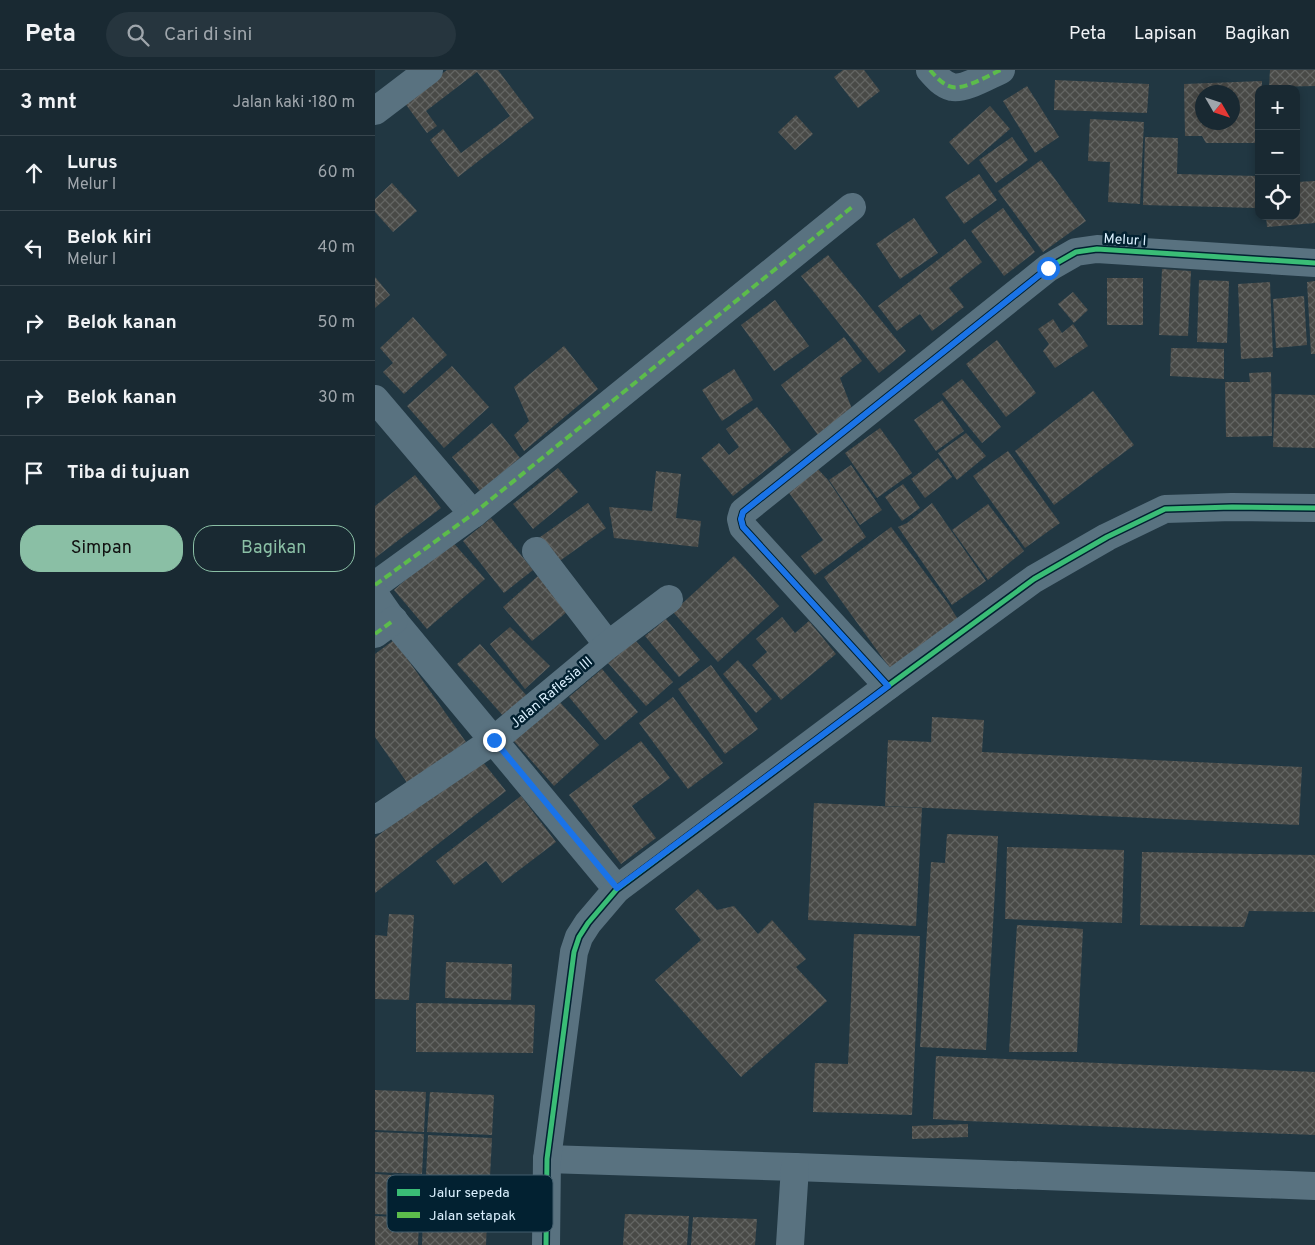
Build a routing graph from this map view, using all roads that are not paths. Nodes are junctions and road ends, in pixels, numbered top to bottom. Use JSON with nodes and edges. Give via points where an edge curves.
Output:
{"nodes":[{"id":1,"x":429,"y":70,"type":"edge"},
{"id":2,"x":930,"y":70,"type":"edge"},
{"id":3,"x":1001,"y":70,"type":"edge"},
{"id":4,"x":375,"y":111,"type":"edge"},
{"id":5,"x":852,"y":207,"type":"dead end"},
{"id":6,"x":1315,"y":263,"type":"edge"},
{"id":7,"x":375,"y":399,"type":"edge"},
{"id":8,"x":1315,"y":508,"type":"edge"},
{"id":9,"x":473,"y":514,"type":"junction"},
{"id":10,"x":536,"y":551,"type":"dead end"},
{"id":11,"x":375,"y":586,"type":"edge"},
{"id":12,"x":669,"y":599,"type":"dead end"},
{"id":13,"x":383,"y":616,"type":"edge"},
{"id":14,"x":608,"y":645,"type":"junction"},
{"id":15,"x":888,"y":686,"type":"junction"},
{"id":16,"x":494,"y":740,"type":"junction"},
{"id":17,"x":375,"y":820,"type":"edge"},
{"id":18,"x":617,"y":888,"type":"junction"},
{"id":19,"x":547,"y":1159,"type":"junction"},
{"id":20,"x":795,"y":1167,"type":"junction"},
{"id":21,"x":547,"y":1175,"type":"edge"},
{"id":22,"x":1315,"y":1186,"type":"edge"},
{"id":23,"x":546,"y":1232,"type":"edge"},
{"id":24,"x":546,"y":1245,"type":"edge"},
{"id":25,"x":790,"y":1245,"type":"edge"}],
"edges":[{"from":1,"to":4,"type":"street"},
{"from":2,"to":3,"type":"street","via":[[938,80],[953,87],[966,86]]},
{"from":5,"to":9,"type":"street"},
{"from":6,"to":15,"type":"street","name":"Melur I","via":[[1097,249],[1076,252],[1048,268],[743,512],[743,527]]},
{"from":7,"to":9,"type":"street"},
{"from":8,"to":15,"type":"street","via":[[1165,509],[1107,537],[1035,579]]},
{"from":9,"to":11,"type":"street"},
{"from":10,"to":14,"type":"street"},
{"from":12,"to":14,"type":"street","name":"Jalan Raflesia III"},
{"from":13,"to":16,"type":"street"},
{"from":14,"to":16,"type":"street","name":"Jalan Raflesia III"},
{"from":15,"to":18,"type":"street"},
{"from":16,"to":17,"type":"street","name":"Jalan Raflesia III"},
{"from":16,"to":18,"type":"street"},
{"from":18,"to":19,"type":"street","via":[[588,923],[574,952]]},
{"from":19,"to":20,"type":"street"},
{"from":19,"to":21,"type":"street"},
{"from":20,"to":22,"type":"street"},
{"from":20,"to":25,"type":"street"},
{"from":23,"to":24,"type":"street"}]}
